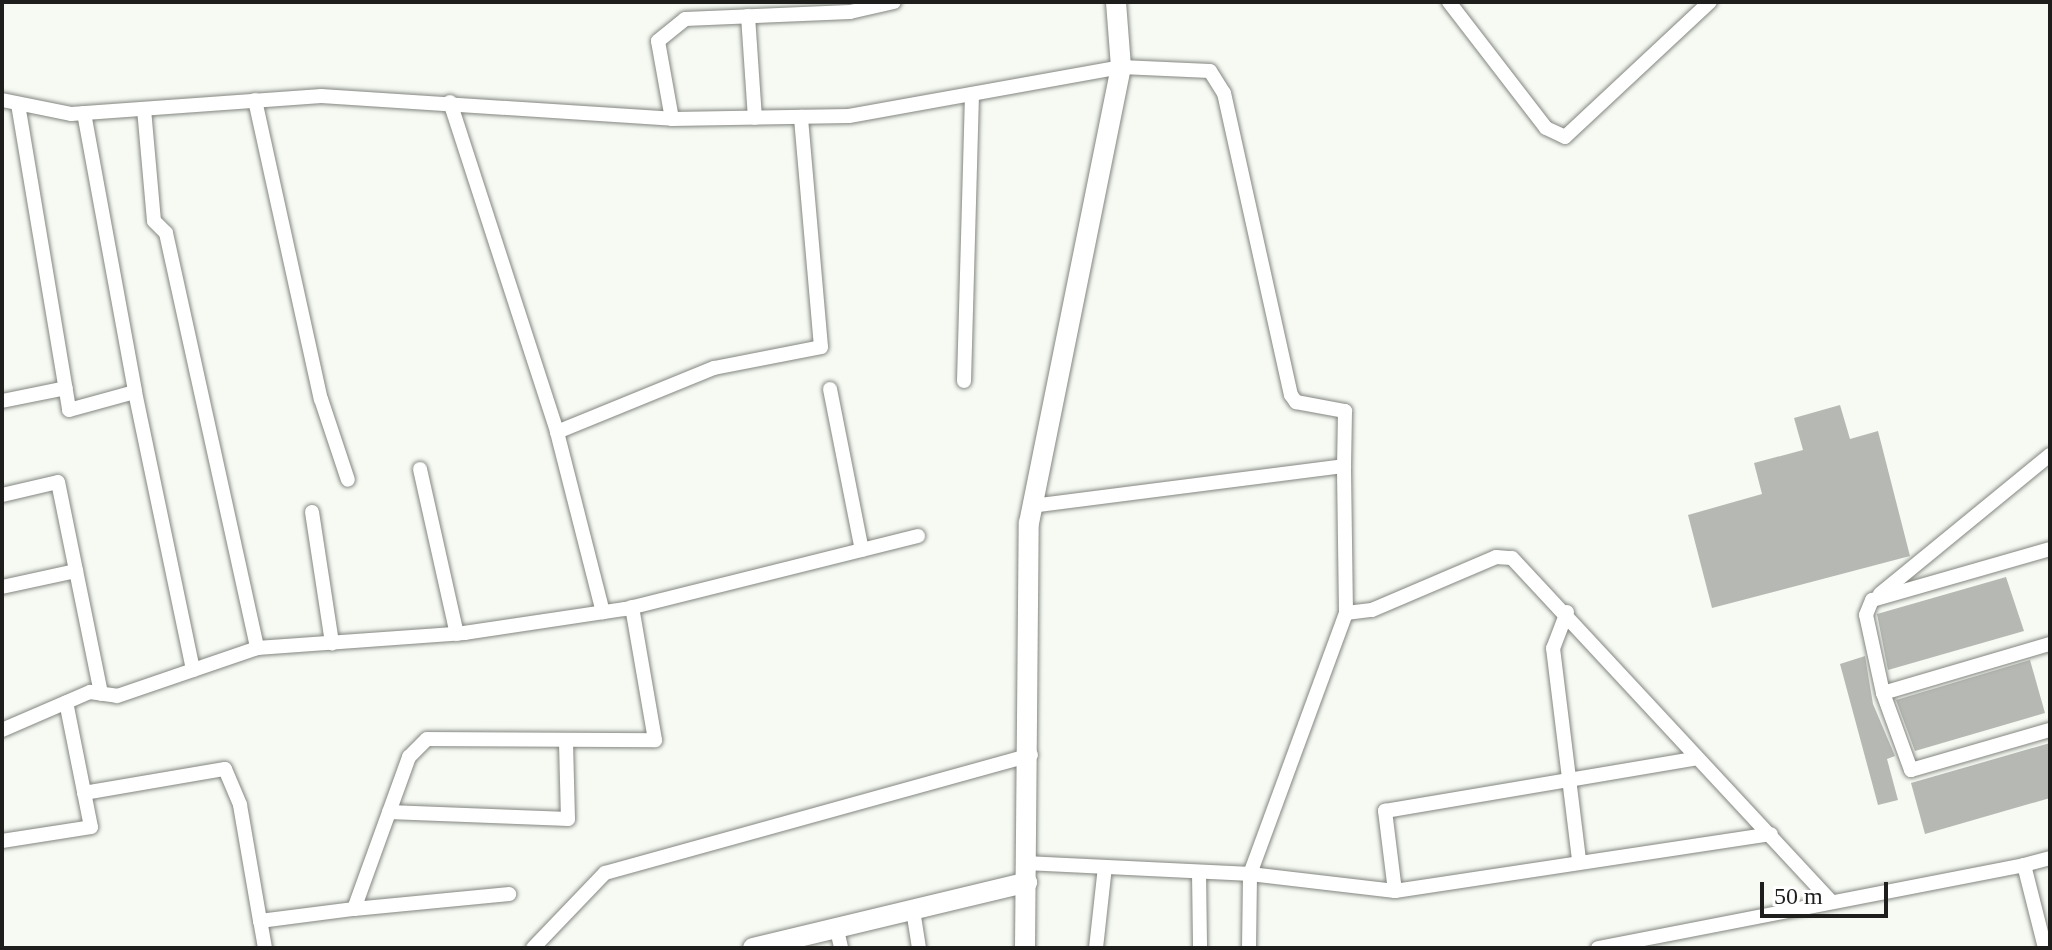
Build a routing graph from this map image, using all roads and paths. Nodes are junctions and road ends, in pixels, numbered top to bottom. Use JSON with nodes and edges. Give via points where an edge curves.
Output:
{"nodes":[{"id":1,"x":894,"y":2,"type":"edge"},
{"id":2,"x":1116,"y":2,"type":"edge"},
{"id":3,"x":1449,"y":2,"type":"edge"},
{"id":4,"x":1710,"y":2,"type":"edge"},
{"id":5,"x":748,"y":16,"type":"junction"},
{"id":6,"x":1121,"y":67,"type":"junction"},
{"id":7,"x":972,"y":94,"type":"junction"},
{"id":8,"x":2,"y":100,"type":"edge"},
{"id":9,"x":255,"y":100,"type":"junction"},
{"id":10,"x":450,"y":102,"type":"junction"},
{"id":11,"x":18,"y":104,"type":"junction"},
{"id":12,"x":144,"y":109,"type":"junction"},
{"id":13,"x":84,"y":113,"type":"junction"},
{"id":14,"x":801,"y":117,"type":"junction"},
{"id":15,"x":755,"y":118,"type":"junction"},
{"id":16,"x":672,"y":119,"type":"junction"},
{"id":17,"x":964,"y":381,"type":"dead end"},
{"id":18,"x":66,"y":388,"type":"junction"},
{"id":19,"x":830,"y":389,"type":"dead end"},
{"id":20,"x":135,"y":392,"type":"junction"},
{"id":21,"x":2,"y":401,"type":"edge"},
{"id":22,"x":557,"y":432,"type":"junction"},
{"id":23,"x":2050,"y":455,"type":"edge"},
{"id":24,"x":1344,"y":466,"type":"junction"},
{"id":25,"x":420,"y":469,"type":"dead end"},
{"id":26,"x":348,"y":480,"type":"dead end"},
{"id":27,"x":2,"y":495,"type":"edge"},
{"id":28,"x":1032,"y":506,"type":"junction"},
{"id":29,"x":312,"y":512,"type":"dead end"},
{"id":30,"x":918,"y":536,"type":"dead end"},
{"id":31,"x":2050,"y":549,"type":"edge"},
{"id":32,"x":862,"y":550,"type":"junction"},
{"id":33,"x":76,"y":571,"type":"junction"},
{"id":34,"x":2,"y":587,"type":"edge"},
{"id":35,"x":1872,"y":600,"type":"junction"},
{"id":36,"x":632,"y":607,"type":"junction"},
{"id":37,"x":603,"y":612,"type":"junction"},
{"id":38,"x":1567,"y":612,"type":"junction"},
{"id":39,"x":1346,"y":613,"type":"junction"},
{"id":40,"x":457,"y":634,"type":"junction"},
{"id":41,"x":332,"y":643,"type":"junction"},
{"id":42,"x":2050,"y":644,"type":"edge"},
{"id":43,"x":257,"y":648,"type":"junction"},
{"id":44,"x":193,"y":670,"type":"junction"},
{"id":45,"x":1883,"y":693,"type":"junction"},
{"id":46,"x":101,"y":694,"type":"junction"},
{"id":47,"x":66,"y":702,"type":"junction"},
{"id":48,"x":2,"y":730,"type":"edge"},
{"id":49,"x":2050,"y":730,"type":"edge"},
{"id":50,"x":566,"y":742,"type":"junction"},
{"id":51,"x":1031,"y":755,"type":"junction"},
{"id":52,"x":1694,"y":759,"type":"junction"},
{"id":53,"x":1570,"y":781,"type":"junction"},
{"id":54,"x":84,"y":793,"type":"junction"},
{"id":55,"x":389,"y":812,"type":"junction"},
{"id":56,"x":1771,"y":834,"type":"junction"},
{"id":57,"x":2,"y":841,"type":"edge"},
{"id":58,"x":2050,"y":858,"type":"edge"},
{"id":59,"x":1579,"y":861,"type":"junction"},
{"id":60,"x":2024,"y":865,"type":"junction"},
{"id":61,"x":1105,"y":867,"type":"junction"},
{"id":62,"x":1027,"y":872,"type":"junction"},
{"id":63,"x":1199,"y":872,"type":"junction"},
{"id":64,"x":1250,"y":874,"type":"junction"},
{"id":65,"x":1395,"y":891,"type":"junction"},
{"id":66,"x":509,"y":894,"type":"dead end"},
{"id":67,"x":1830,"y":900,"type":"junction"},
{"id":68,"x":354,"y":909,"type":"junction"},
{"id":69,"x":913,"y":910,"type":"junction"},
{"id":70,"x":260,"y":921,"type":"junction"},
{"id":71,"x":839,"y":939,"type":"edge"},
{"id":72,"x":767,"y":947,"type":"edge"},
{"id":73,"x":265,"y":948,"type":"edge"},
{"id":74,"x":533,"y":948,"type":"edge"},
{"id":75,"x":919,"y":948,"type":"edge"},
{"id":76,"x":1025,"y":948,"type":"edge"},
{"id":77,"x":1096,"y":948,"type":"edge"},
{"id":78,"x":1200,"y":948,"type":"edge"},
{"id":79,"x":1249,"y":948,"type":"edge"},
{"id":80,"x":1598,"y":948,"type":"edge"},
{"id":81,"x":2045,"y":948,"type":"edge"}],
"edges":[{"from":1,"to":5,"type":"street","via":[[850,12]]},
{"from":2,"to":6,"type":"street"},
{"from":3,"to":4,"type":"street","via":[[1546,128],[1565,137]]},
{"from":5,"to":15,"type":"street"},
{"from":5,"to":16,"type":"street","via":[[685,19],[658,41]]},
{"from":6,"to":7,"type":"street"},
{"from":6,"to":24,"type":"street","via":[[1210,71],[1220,80],[1291,395],[1304,404],[1334,404],[1345,411]]},
{"from":6,"to":28,"type":"street"},
{"from":7,"to":14,"type":"street","via":[[849,116]]},
{"from":7,"to":17,"type":"street"},
{"from":8,"to":11,"type":"street"},
{"from":9,"to":10,"type":"street","via":[[321,96]]},
{"from":9,"to":12,"type":"street"},
{"from":9,"to":26,"type":"street","via":[[321,399]]},
{"from":10,"to":16,"type":"street"},
{"from":10,"to":22,"type":"street"},
{"from":11,"to":13,"type":"street"},
{"from":11,"to":18,"type":"street"},
{"from":12,"to":13,"type":"street"},
{"from":12,"to":43,"type":"street","via":[[154,221],[166,233]]},
{"from":13,"to":20,"type":"street"},
{"from":14,"to":15,"type":"street"},
{"from":14,"to":22,"type":"street","via":[[821,347],[714,368]]},
{"from":15,"to":16,"type":"street"},
{"from":18,"to":20,"type":"street","via":[[69,410]]},
{"from":18,"to":21,"type":"street"},
{"from":19,"to":32,"type":"street"},
{"from":20,"to":44,"type":"street"},
{"from":22,"to":37,"type":"street"},
{"from":23,"to":35,"type":"street"},
{"from":24,"to":28,"type":"street"},
{"from":24,"to":39,"type":"street"},
{"from":25,"to":40,"type":"street"},
{"from":27,"to":33,"type":"street","via":[[58,482]]},
{"from":28,"to":51,"type":"street"},
{"from":29,"to":41,"type":"street"},
{"from":30,"to":32,"type":"street"},
{"from":31,"to":35,"type":"street"},
{"from":32,"to":36,"type":"street"},
{"from":33,"to":34,"type":"street"},
{"from":33,"to":46,"type":"street"},
{"from":35,"to":45,"type":"street","via":[[1867,635]]},
{"from":36,"to":37,"type":"street"},
{"from":36,"to":50,"type":"street","via":[[655,740]]},
{"from":37,"to":40,"type":"street"},
{"from":38,"to":39,"type":"street","via":[[1525,567],[1496,557],[1392,604]]},
{"from":38,"to":52,"type":"street"},
{"from":38,"to":53,"type":"street","via":[[1553,648]]},
{"from":39,"to":64,"type":"street"},
{"from":40,"to":41,"type":"street"},
{"from":41,"to":43,"type":"street"},
{"from":42,"to":45,"type":"street"},
{"from":43,"to":44,"type":"street"},
{"from":44,"to":46,"type":"street","via":[[117,696]]},
{"from":45,"to":49,"type":"street","via":[[1903,761],[1911,770]]},
{"from":46,"to":47,"type":"street"},
{"from":47,"to":48,"type":"street"},
{"from":47,"to":54,"type":"street"},
{"from":50,"to":55,"type":"street","via":[[427,739],[409,757]]},
{"from":50,"to":55,"type":"street","via":[[568,819]]},
{"from":51,"to":62,"type":"street"},
{"from":51,"to":74,"type":"street","via":[[605,873]]},
{"from":52,"to":53,"type":"street"},
{"from":52,"to":56,"type":"street"},
{"from":53,"to":59,"type":"street"},
{"from":53,"to":65,"type":"street","via":[[1385,811]]},
{"from":54,"to":57,"type":"street","via":[[91,827]]},
{"from":54,"to":70,"type":"street","via":[[225,769],[240,805]]},
{"from":55,"to":68,"type":"street"},
{"from":56,"to":59,"type":"street"},
{"from":56,"to":67,"type":"street"},
{"from":58,"to":60,"type":"street"},
{"from":59,"to":65,"type":"street"},
{"from":60,"to":67,"type":"street"},
{"from":60,"to":81,"type":"street"},
{"from":61,"to":62,"type":"street"},
{"from":61,"to":63,"type":"street"},
{"from":61,"to":77,"type":"street"},
{"from":62,"to":69,"type":"street"},
{"from":62,"to":76,"type":"street"},
{"from":63,"to":64,"type":"street"},
{"from":63,"to":78,"type":"street"},
{"from":64,"to":65,"type":"street"},
{"from":64,"to":79,"type":"street"},
{"from":66,"to":68,"type":"street"},
{"from":67,"to":80,"type":"street"},
{"from":68,"to":70,"type":"street"},
{"from":69,"to":71,"type":"street"},
{"from":69,"to":75,"type":"street"},
{"from":70,"to":73,"type":"street"},
{"from":71,"to":72,"type":"street"}]}
